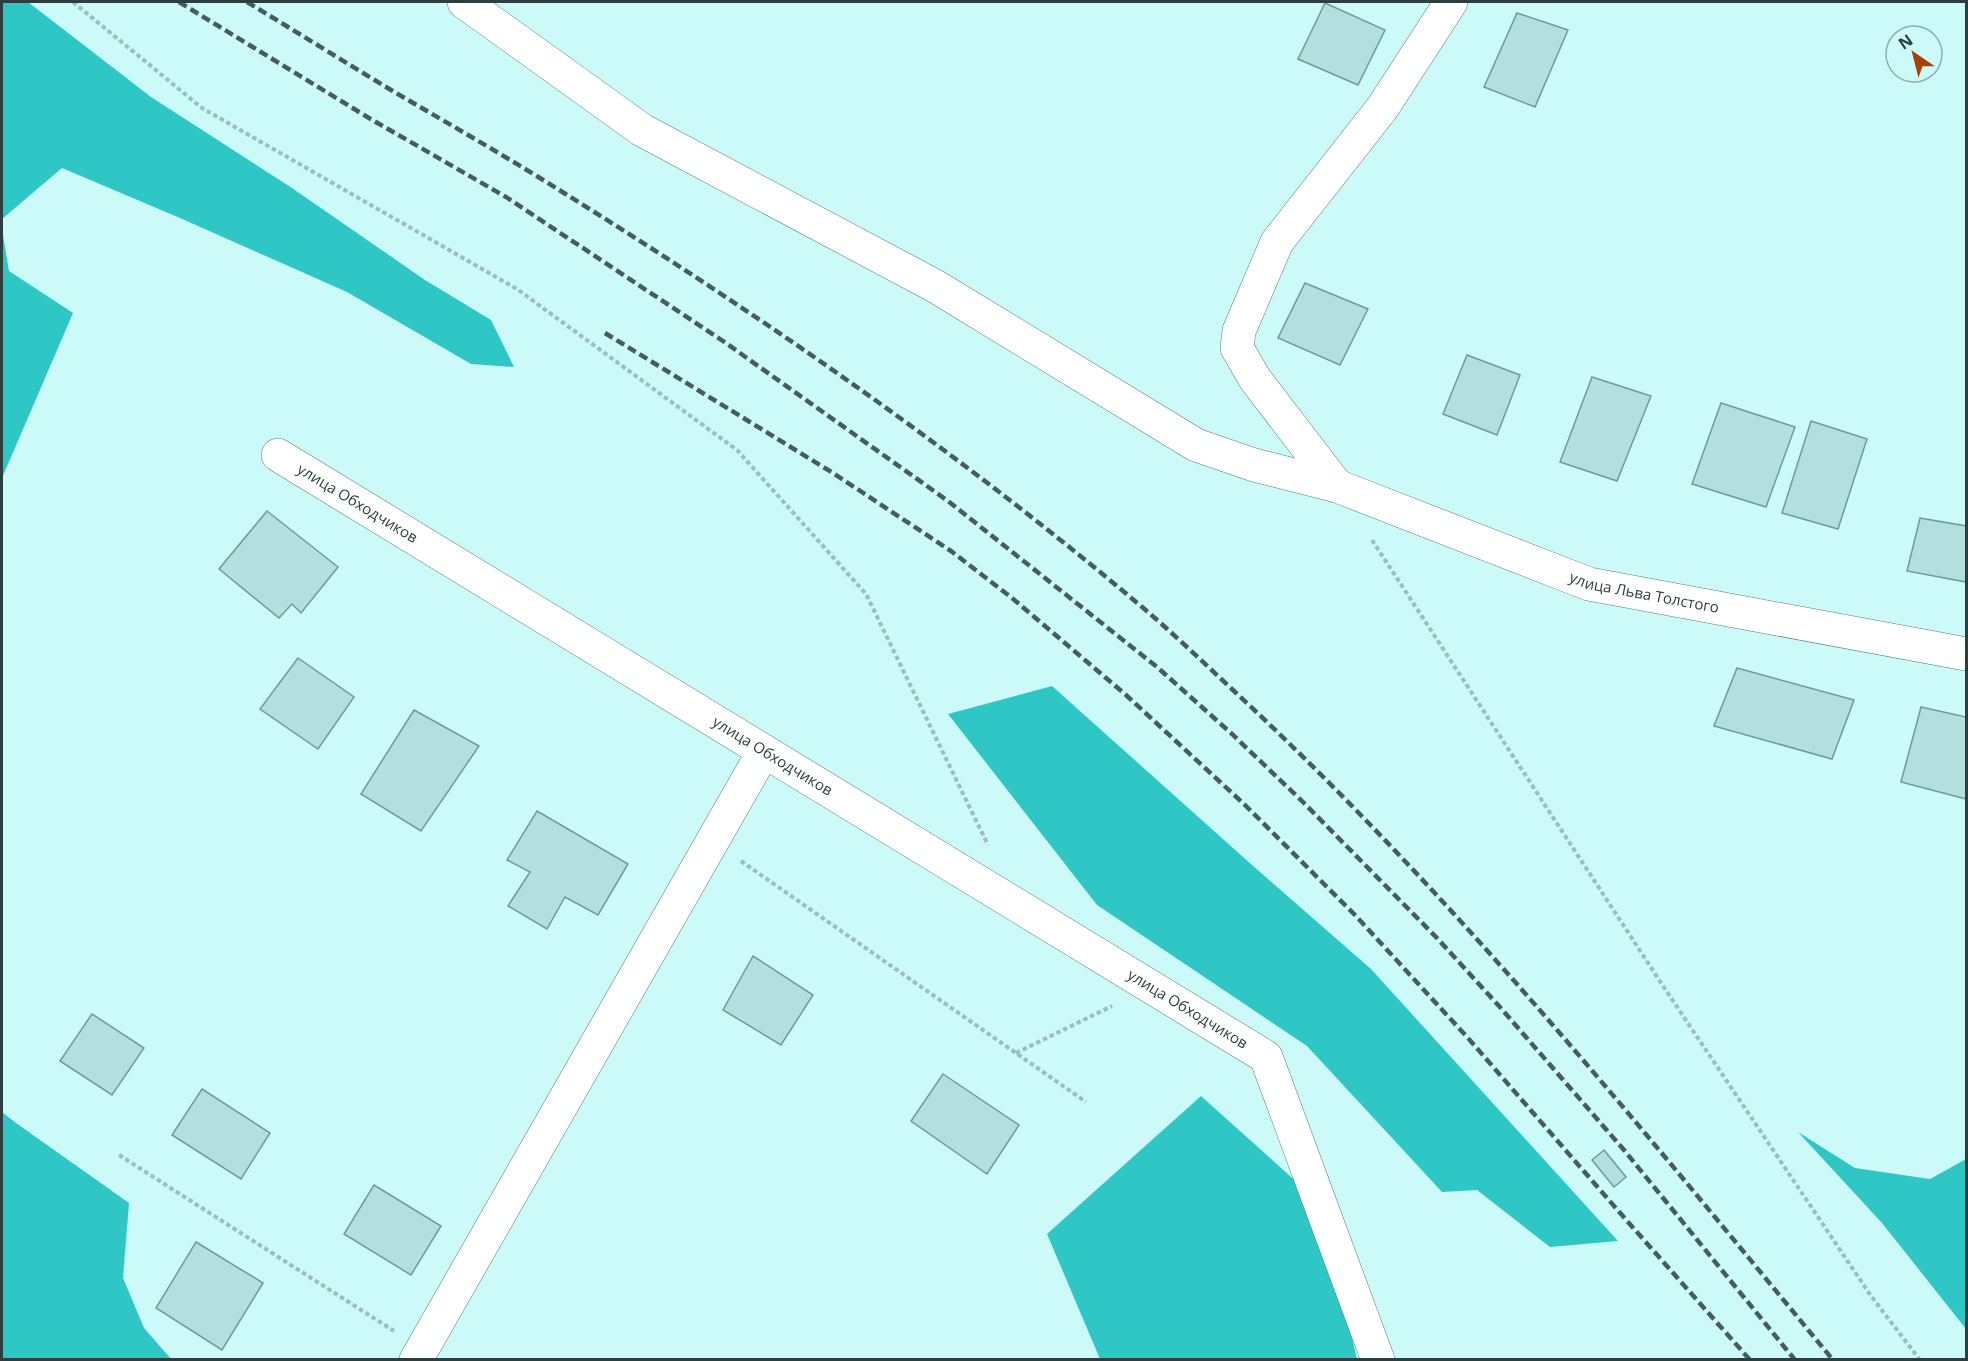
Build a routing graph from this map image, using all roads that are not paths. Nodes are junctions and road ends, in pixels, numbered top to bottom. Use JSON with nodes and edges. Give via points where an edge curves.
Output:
{"nodes":[{"id":1,"x":464,"y":2,"type":"edge"},
{"id":2,"x":1451,"y":2,"type":"edge"},
{"id":3,"x":278,"y":455,"type":"dead end"},
{"id":4,"x":1337,"y":486,"type":"junction"},
{"id":5,"x":1966,"y":654,"type":"edge"},
{"id":6,"x":764,"y":751,"type":"junction"},
{"id":7,"x":419,"y":1354,"type":"edge"},
{"id":8,"x":1378,"y":1359,"type":"edge"}],
"edges":[{"from":1,"to":4,"type":"street","name":"улица Льва Толстого","via":[[642,130],[935,286],[1196,445],[1254,465]]},
{"from":2,"to":4,"type":"street","via":[[1383,107],[1277,242],[1239,331],[1237,348],[1255,379]]},
{"from":3,"to":6,"type":"street","name":"улица Обходчиков"},
{"from":4,"to":5,"type":"street","name":"улица Льва Толстого","via":[[1589,584]]},
{"from":6,"to":7,"type":"street"},
{"from":6,"to":8,"type":"street","name":"улица Обходчиков","via":[[1266,1057]]}]}
